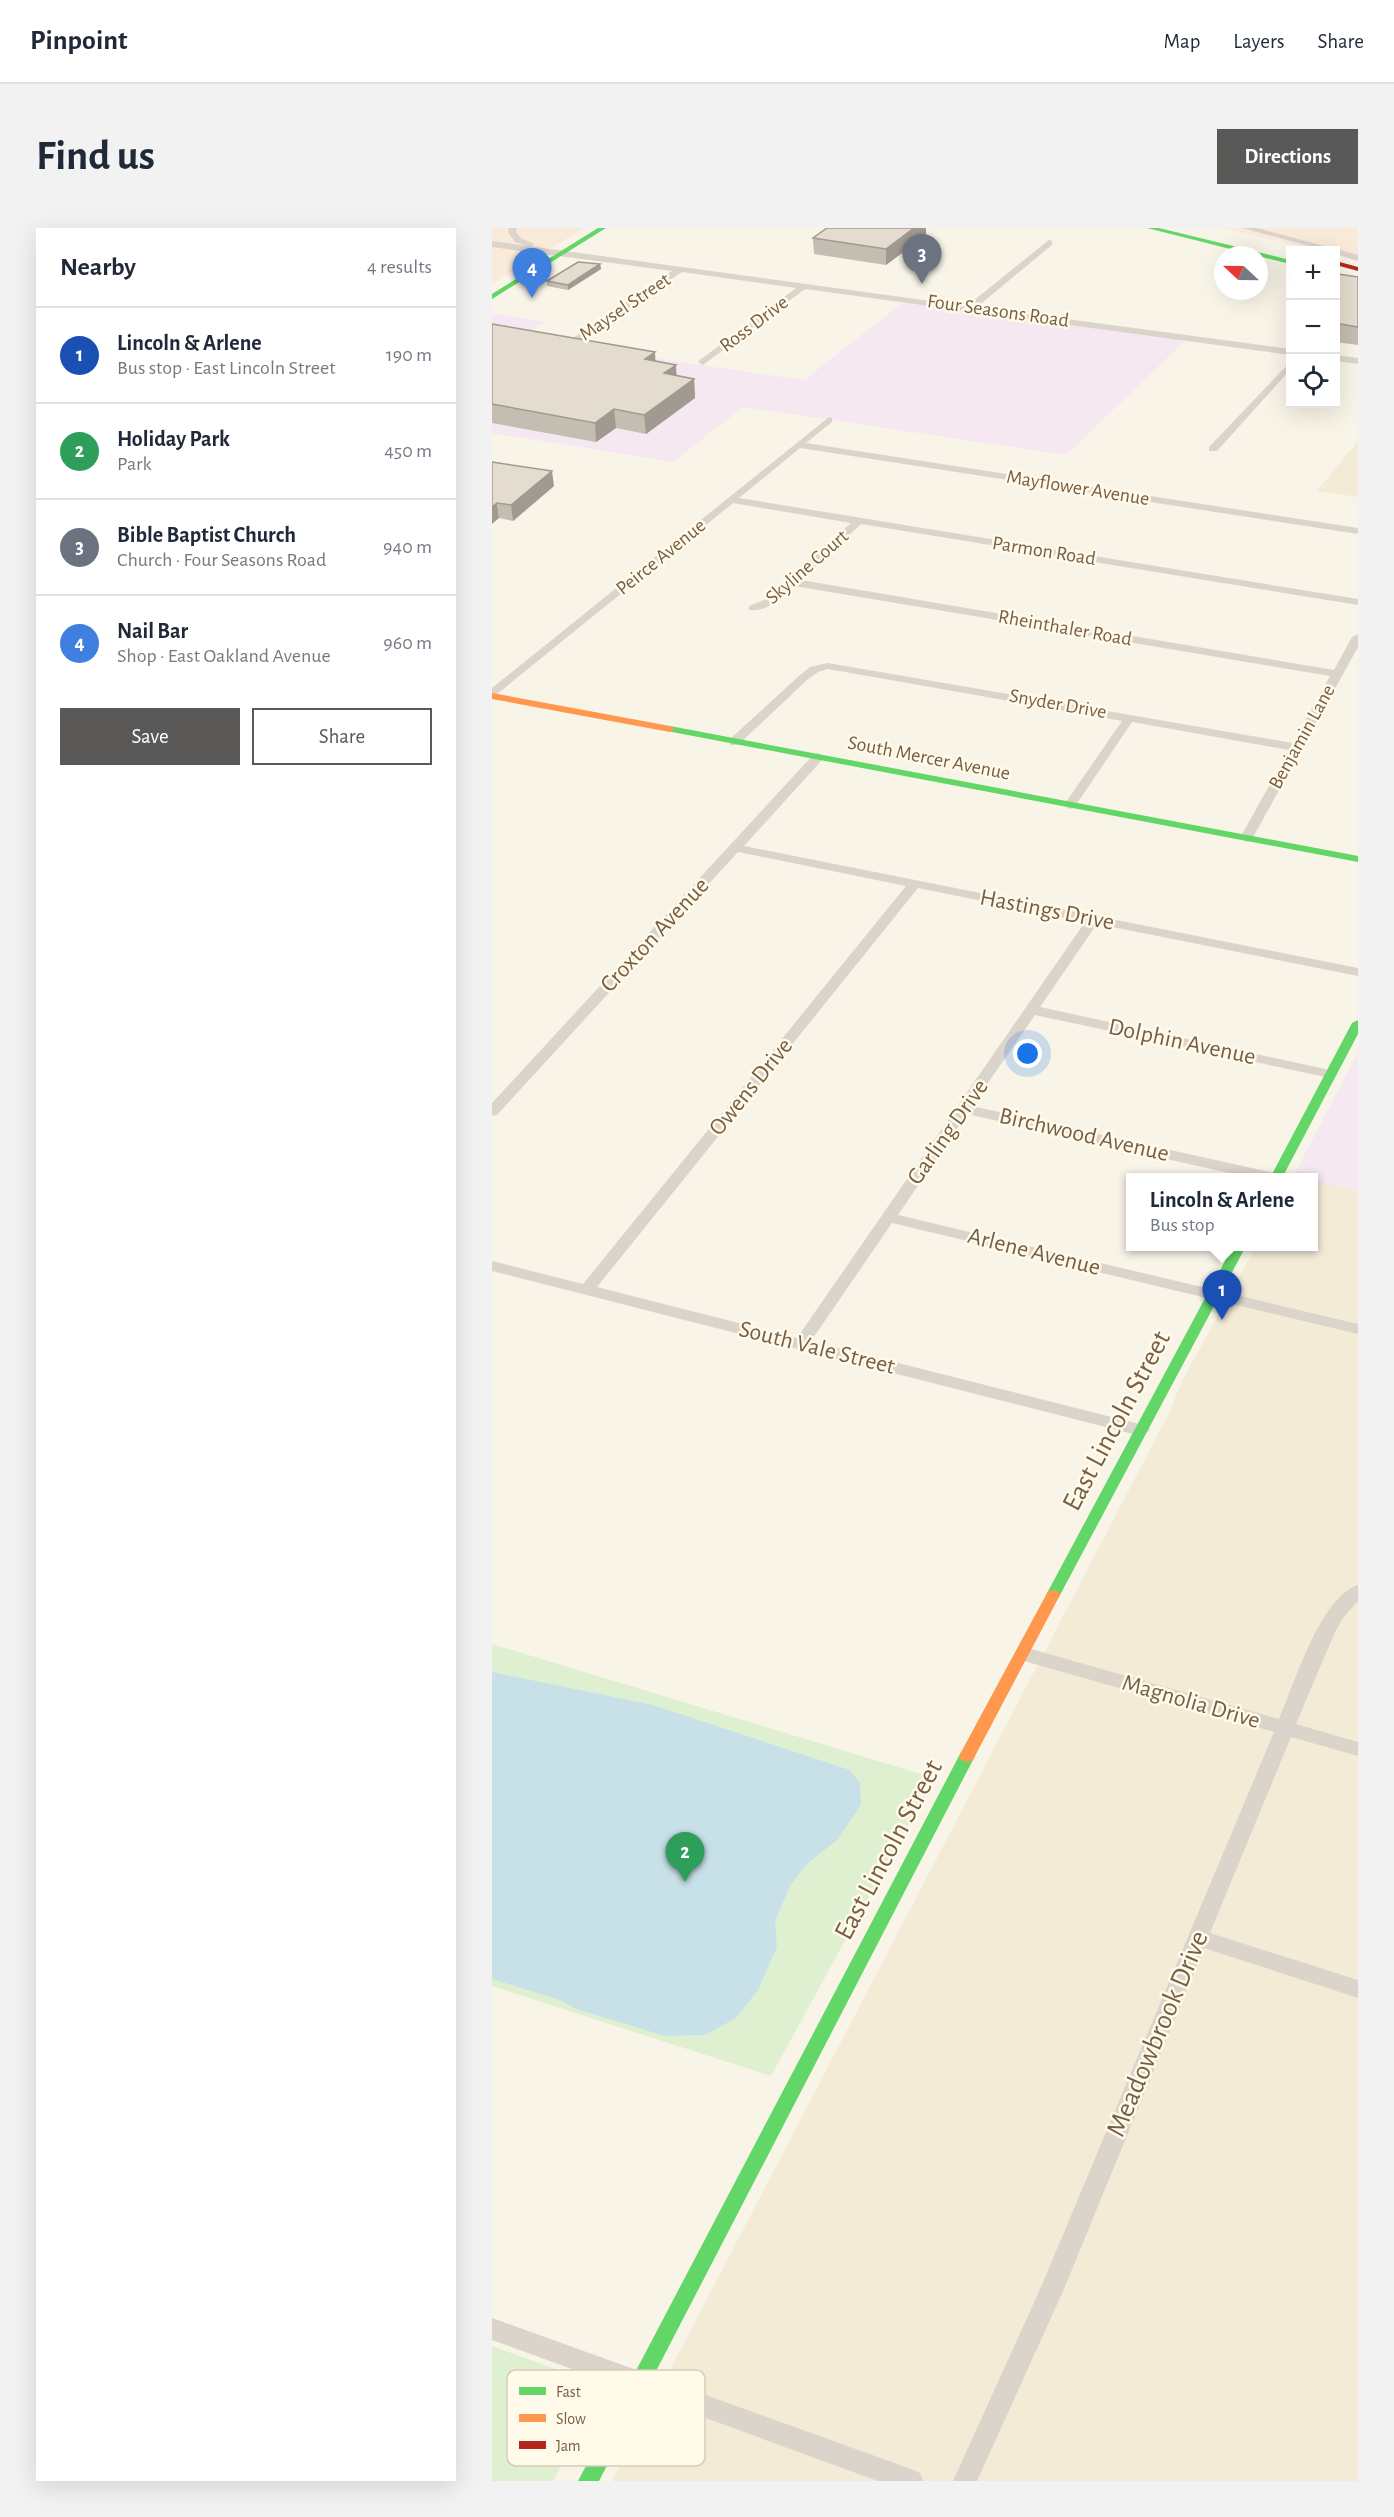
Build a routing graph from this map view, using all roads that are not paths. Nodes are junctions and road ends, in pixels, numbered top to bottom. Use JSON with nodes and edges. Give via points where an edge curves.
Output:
{"nodes":[{"id":1,"x":603,"y":228,"type":"edge"},
{"id":2,"x":1150,"y":228,"type":"edge"},
{"id":3,"x":1195,"y":228,"type":"edge"},
{"id":4,"x":1247,"y":228,"type":"edge"},
{"id":5,"x":500,"y":235,"type":"edge"},
{"id":6,"x":516,"y":238,"type":"junction"},
{"id":7,"x":1050,"y":242,"type":"dead end"},
{"id":8,"x":1315,"y":246,"type":"edge"},
{"id":9,"x":1286,"y":250,"type":"edge"},
{"id":10,"x":563,"y":253,"type":"junction"},
{"id":11,"x":1340,"y":253,"type":"edge"},
{"id":12,"x":1358,"y":258,"type":"edge"},
{"id":13,"x":1286,"y":261,"type":"edge"},
{"id":14,"x":1340,"y":264,"type":"edge"},
{"id":15,"x":681,"y":269,"type":"junction"},
{"id":16,"x":1358,"y":269,"type":"edge"},
{"id":17,"x":1340,"y":275,"type":"edge"},
{"id":18,"x":1358,"y":280,"type":"edge"},
{"id":19,"x":805,"y":285,"type":"junction"},
{"id":20,"x":492,"y":297,"type":"edge"},
{"id":21,"x":970,"y":308,"type":"junction"},
{"id":22,"x":568,"y":345,"type":"edge"},
{"id":23,"x":1286,"y":351,"type":"edge"},
{"id":24,"x":1340,"y":359,"type":"edge"},
{"id":25,"x":1358,"y":361,"type":"edge"},
{"id":26,"x":703,"y":362,"type":"dead end"},
{"id":27,"x":1286,"y":369,"type":"edge"},
{"id":28,"x":829,"y":420,"type":"dead end"},
{"id":29,"x":798,"y":446,"type":"junction"},
{"id":30,"x":1213,"y":449,"type":"dead end"},
{"id":31,"x":730,"y":500,"type":"junction"},
{"id":32,"x":859,"y":521,"type":"junction"},
{"id":33,"x":1358,"y":531,"type":"edge"},
{"id":34,"x":793,"y":582,"type":"junction"},
{"id":35,"x":1358,"y":602,"type":"edge"},
{"id":36,"x":753,"y":608,"type":"dead end"},
{"id":37,"x":1358,"y":637,"type":"edge"},
{"id":38,"x":1337,"y":674,"type":"junction"},
{"id":39,"x":492,"y":695,"type":"edge"},
{"id":40,"x":1130,"y":717,"type":"junction"},
{"id":41,"x":734,"y":742,"type":"junction"},
{"id":42,"x":1295,"y":747,"type":"junction"},
{"id":43,"x":818,"y":757,"type":"junction"},
{"id":44,"x":1070,"y":805,"type":"junction"},
{"id":45,"x":1246,"y":838,"type":"junction"},
{"id":46,"x":736,"y":848,"type":"junction"},
{"id":47,"x":1358,"y":859,"type":"edge"},
{"id":48,"x":914,"y":884,"type":"junction"},
{"id":49,"x":1094,"y":920,"type":"junction"},
{"id":50,"x":1358,"y":972,"type":"edge"},
{"id":51,"x":1033,"y":1011,"type":"junction"},
{"id":52,"x":1358,"y":1023,"type":"edge"},
{"id":53,"x":1330,"y":1074,"type":"junction"},
{"id":54,"x":964,"y":1109,"type":"junction"},
{"id":55,"x":492,"y":1112,"type":"edge"},
{"id":56,"x":1252,"y":1173,"type":"edge"},
{"id":57,"x":1278,"y":1173,"type":"edge"},
{"id":58,"x":888,"y":1217,"type":"junction"},
{"id":59,"x":1237,"y":1251,"type":"edge"},
{"id":60,"x":492,"y":1266,"type":"edge"},
{"id":61,"x":587,"y":1289,"type":"junction"},
{"id":62,"x":1214,"y":1296,"type":"junction"},
{"id":63,"x":1358,"y":1329,"type":"edge"},
{"id":64,"x":801,"y":1344,"type":"junction"},
{"id":65,"x":1141,"y":1430,"type":"junction"},
{"id":66,"x":1358,"y":1592,"type":"edge"},
{"id":67,"x":1023,"y":1654,"type":"junction"},
{"id":68,"x":1285,"y":1729,"type":"junction"},
{"id":69,"x":1358,"y":1749,"type":"edge"},
{"id":70,"x":1198,"y":1938,"type":"junction"},
{"id":71,"x":1358,"y":1989,"type":"edge"},
{"id":72,"x":492,"y":2329,"type":"edge"},
{"id":73,"x":606,"y":2370,"type":"edge"},
{"id":74,"x":646,"y":2370,"type":"edge"},
{"id":75,"x":705,"y":2406,"type":"edge"},
{"id":76,"x":596,"y":2466,"type":"edge"},
{"id":77,"x":588,"y":2481,"type":"edge"},
{"id":78,"x":910,"y":2481,"type":"edge"},
{"id":79,"x":965,"y":2481,"type":"edge"}],
"edges":[{"from":1,"to":10,"type":"main road"},
{"from":2,"to":13,"type":"main road"},
{"from":3,"to":9,"type":"main road"},
{"from":4,"to":8,"type":"street"},
{"from":5,"to":6,"type":"street"},
{"from":5,"to":6,"type":"street","via":[[512,232]]},
{"from":5,"to":10,"type":"street","name":"Four Seasons Road"},
{"from":6,"to":10,"type":"street","name":"Four Seasons Road"},
{"from":7,"to":21,"type":"street"},
{"from":10,"to":15,"type":"street","name":"Four Seasons Road"},
{"from":10,"to":20,"type":"main road"},
{"from":11,"to":12,"type":"street"},
{"from":14,"to":16,"type":"main road"},
{"from":15,"to":19,"type":"street","name":"Four Seasons Road"},
{"from":15,"to":22,"type":"street","name":"Maysel Street"},
{"from":17,"to":18,"type":"main road"},
{"from":19,"to":21,"type":"street","name":"Four Seasons Road"},
{"from":19,"to":26,"type":"street","name":"Ross Drive"},
{"from":21,"to":23,"type":"street","name":"Four Seasons Road"},
{"from":24,"to":25,"type":"street"},
{"from":27,"to":30,"type":"street"},
{"from":28,"to":29,"type":"street","name":"Peirce Avenue"},
{"from":29,"to":31,"type":"street","name":"Peirce Avenue"},
{"from":29,"to":33,"type":"street","name":"Mayflower Avenue"},
{"from":31,"to":32,"type":"street","name":"Parmon Road"},
{"from":31,"to":39,"type":"street","name":"Peirce Avenue"},
{"from":32,"to":34,"type":"street","name":"Skyline Court"},
{"from":32,"to":35,"type":"street","name":"Parmon Road"},
{"from":34,"to":36,"type":"street","name":"Skyline Court","via":[[771,601]]},
{"from":34,"to":38,"type":"street","name":"Rheinthaler Road"},
{"from":37,"to":38,"type":"street","name":"Benjamin Lane"},
{"from":38,"to":42,"type":"street","name":"Benjamin Lane"},
{"from":39,"to":41,"type":"main road","name":"South Mercer Avenue"},
{"from":40,"to":41,"type":"street","name":"Snyder Drive","via":[[855,669],[820,667]]},
{"from":40,"to":42,"type":"street","name":"Snyder Drive"},
{"from":40,"to":44,"type":"street"},
{"from":41,"to":43,"type":"main road","name":"South Mercer Avenue"},
{"from":42,"to":45,"type":"street","name":"Benjamin Lane"},
{"from":43,"to":44,"type":"main road","name":"South Mercer Avenue"},
{"from":43,"to":46,"type":"street","name":"Croxton Avenue"},
{"from":44,"to":45,"type":"main road","name":"South Mercer Avenue"},
{"from":45,"to":47,"type":"main road","name":"South Mercer Avenue"},
{"from":46,"to":48,"type":"street","name":"Hastings Drive"},
{"from":46,"to":55,"type":"street","name":"Croxton Avenue"},
{"from":48,"to":49,"type":"street","name":"Hastings Drive"},
{"from":48,"to":61,"type":"street","name":"Owens Drive"},
{"from":49,"to":50,"type":"street","name":"Hastings Drive"},
{"from":49,"to":51,"type":"street","name":"Garling Drive"},
{"from":51,"to":53,"type":"street","name":"Dolphin Avenue"},
{"from":51,"to":54,"type":"street","name":"Garling Drive"},
{"from":52,"to":53,"type":"main road"},
{"from":53,"to":57,"type":"main road"},
{"from":54,"to":56,"type":"street","name":"Birchwood Avenue"},
{"from":54,"to":58,"type":"street","name":"Garling Drive"},
{"from":58,"to":62,"type":"street","name":"Arlene Avenue"},
{"from":58,"to":64,"type":"street","name":"Garling Drive"},
{"from":59,"to":62,"type":"main road","name":"East Lincoln Street"},
{"from":60,"to":61,"type":"street","name":"South Vale Street"},
{"from":61,"to":64,"type":"street","name":"South Vale Street"},
{"from":62,"to":63,"type":"street","name":"Arlene Avenue"},
{"from":62,"to":65,"type":"main road","name":"East Lincoln Street"},
{"from":64,"to":65,"type":"street","name":"South Vale Street"},
{"from":65,"to":67,"type":"main road","name":"East Lincoln Street"},
{"from":66,"to":68,"type":"street","name":"Meadowbrook Drive","via":[[1332,1620]]},
{"from":67,"to":68,"type":"street","name":"Magnolia Drive"},
{"from":67,"to":74,"type":"main road","name":"East Lincoln Street","via":[[895,1890]]},
{"from":68,"to":69,"type":"street","name":"Magnolia Drive"},
{"from":68,"to":70,"type":"street","name":"Meadowbrook Drive"},
{"from":70,"to":71,"type":"street"},
{"from":70,"to":79,"type":"street","name":"Meadowbrook Drive","via":[[1052,2289]]},
{"from":72,"to":73,"type":"street"},
{"from":75,"to":78,"type":"street"},
{"from":76,"to":77,"type":"main road","name":"East Lincoln Street"}]}
